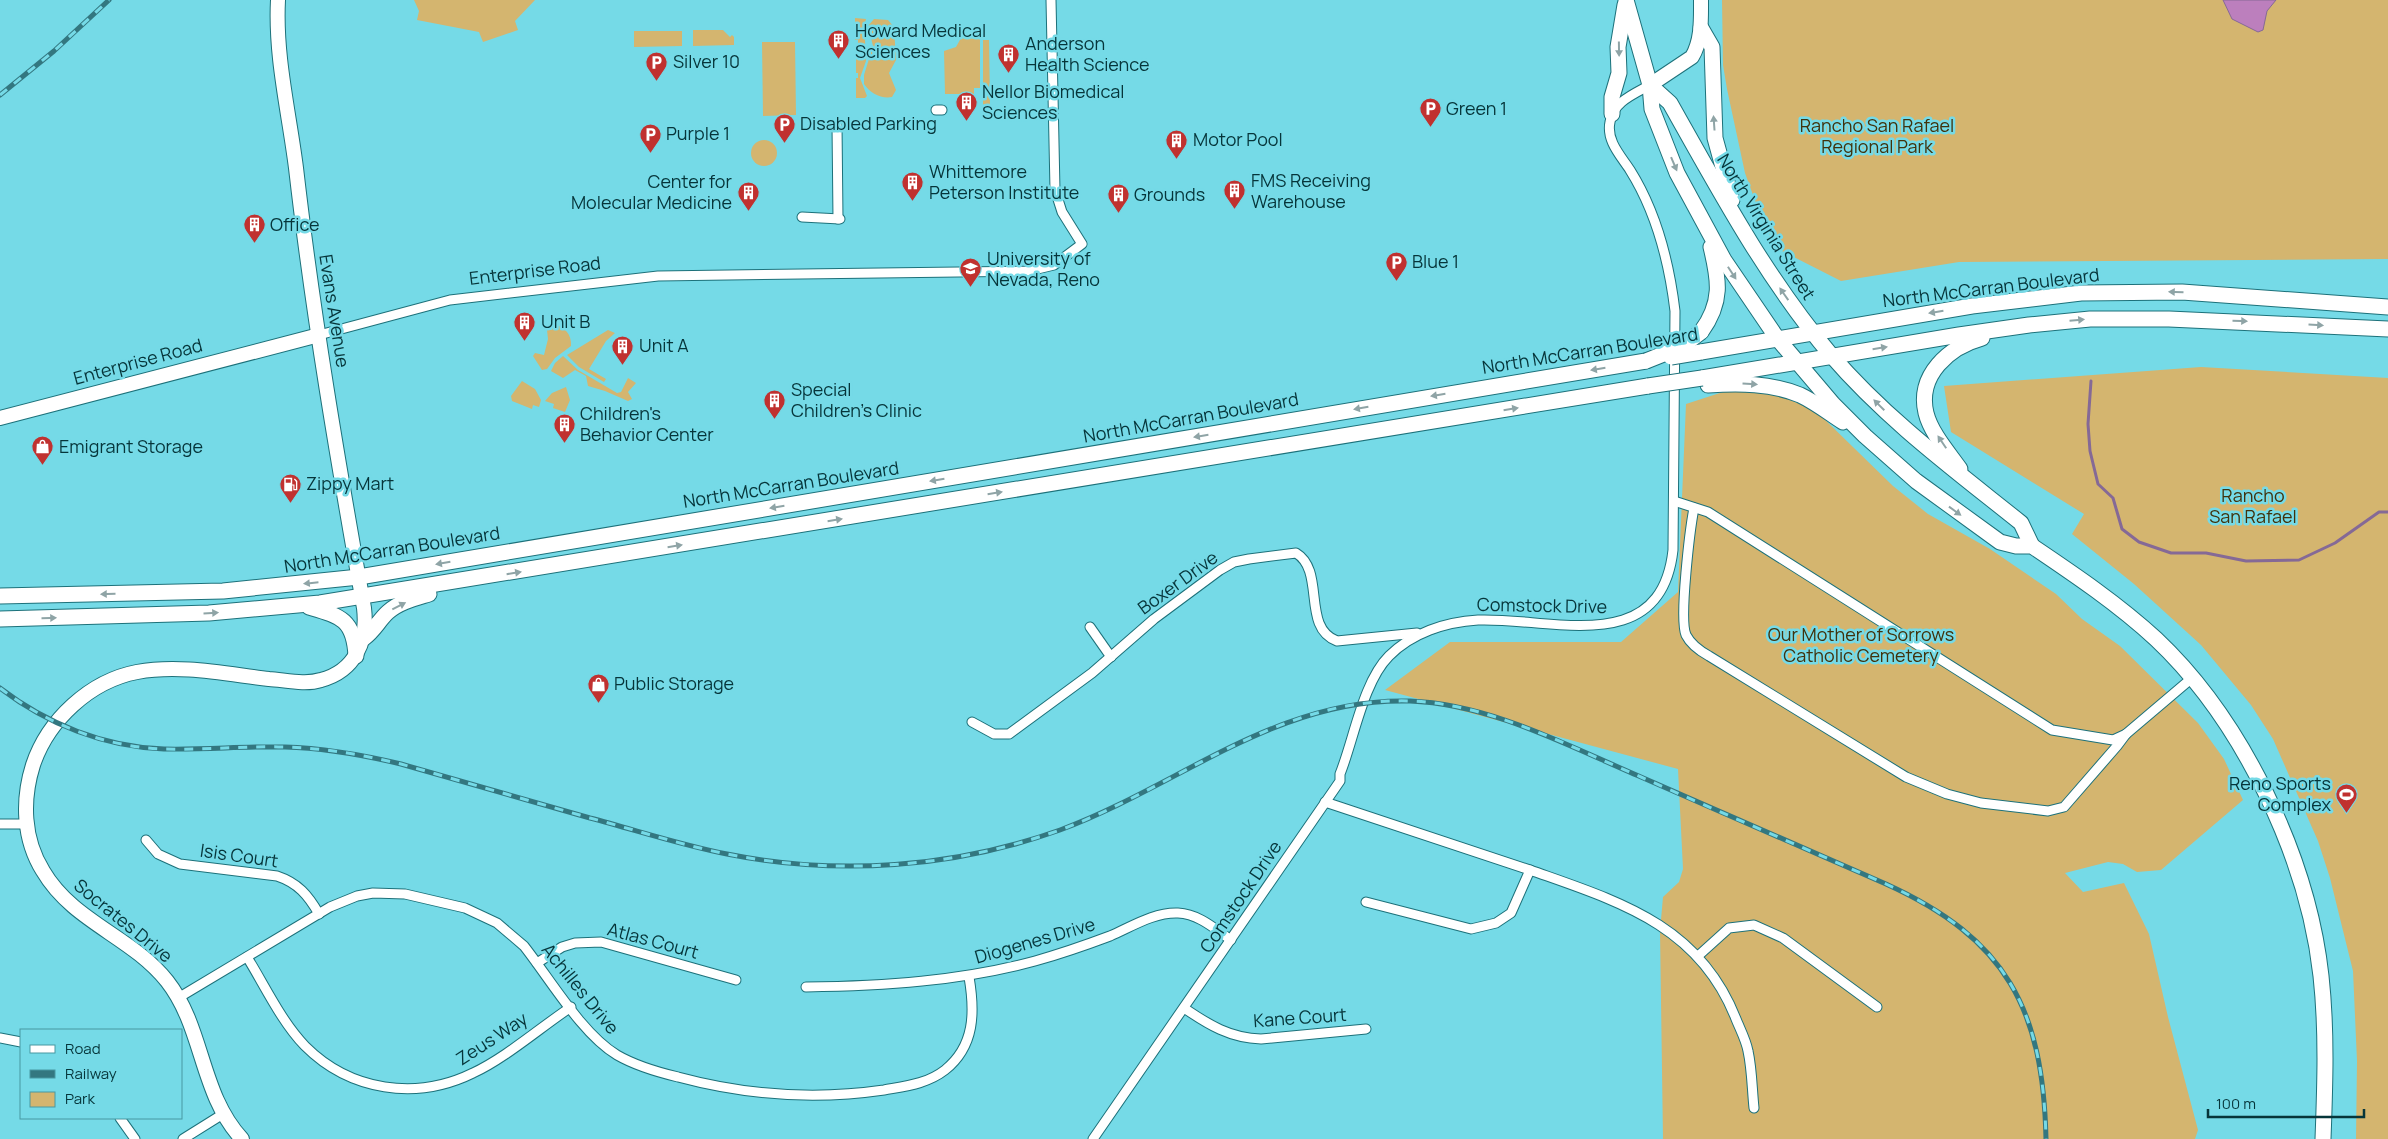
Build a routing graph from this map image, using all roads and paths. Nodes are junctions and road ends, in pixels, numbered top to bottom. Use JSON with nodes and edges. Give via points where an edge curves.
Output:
{"nodes":[{"id":1,"x":278,"y":0,"type":"edge"},
{"id":2,"x":1051,"y":0,"type":"edge"},
{"id":3,"x":1701,"y":0,"type":"edge"},
{"id":4,"x":1626,"y":1,"type":"edge"},
{"id":5,"x":1701,"y":28,"type":"junction"},
{"id":6,"x":1650,"y":84,"type":"junction"},
{"id":7,"x":1612,"y":114,"type":"junction"},
{"id":8,"x":837,"y":125,"type":"dead end"},
{"id":9,"x":802,"y":217,"type":"dead end"},
{"id":10,"x":1738,"y":221,"type":"junction"},
{"id":11,"x":1707,"y":231,"type":"junction"},
{"id":12,"x":2388,"y":307,"type":"edge"},
{"id":13,"x":2029,"y":325,"type":"junction"},
{"id":14,"x":2388,"y":329,"type":"edge"},
{"id":15,"x":1813,"y":333,"type":"junction"},
{"id":16,"x":319,"y":335,"type":"junction"},
{"id":17,"x":1777,"y":338,"type":"junction"},
{"id":18,"x":1832,"y":356,"type":"junction"},
{"id":19,"x":1646,"y":361,"type":"junction"},
{"id":20,"x":1797,"y":361,"type":"junction"},
{"id":21,"x":1701,"y":382,"type":"junction"},
{"id":22,"x":0,"y":418,"type":"edge"},
{"id":23,"x":1865,"y":436,"type":"junction"},
{"id":24,"x":1969,"y":482,"type":"junction"},
{"id":25,"x":1674,"y":501,"type":"junction"},
{"id":26,"x":1694,"y":508,"type":"junction"},
{"id":27,"x":2032,"y":546,"type":"junction"},
{"id":28,"x":359,"y":577,"type":"junction"},
{"id":29,"x":466,"y":581,"type":"junction"},
{"id":30,"x":0,"y":596,"type":"edge"},
{"id":31,"x":362,"y":597,"type":"junction"},
{"id":32,"x":302,"y":605,"type":"junction"},
{"id":33,"x":0,"y":619,"type":"edge"},
{"id":34,"x":1090,"y":627,"type":"dead end"},
{"id":35,"x":1422,"y":632,"type":"junction"},
{"id":36,"x":364,"y":638,"type":"junction"},
{"id":37,"x":356,"y":656,"type":"junction"},
{"id":38,"x":1111,"y":657,"type":"junction"},
{"id":39,"x":2192,"y":678,"type":"junction"},
{"id":40,"x":972,"y":722,"type":"dead end"},
{"id":41,"x":2126,"y":734,"type":"junction"},
{"id":42,"x":1325,"y":802,"type":"junction"},
{"id":43,"x":0,"y":824,"type":"edge"},
{"id":44,"x":27,"y":824,"type":"junction"},
{"id":45,"x":146,"y":840,"type":"dead end"},
{"id":46,"x":1530,"y":870,"type":"junction"},
{"id":47,"x":1366,"y":902,"type":"dead end"},
{"id":48,"x":319,"y":914,"type":"junction"},
{"id":49,"x":1231,"y":940,"type":"junction"},
{"id":50,"x":1698,"y":956,"type":"junction"},
{"id":51,"x":247,"y":957,"type":"junction"},
{"id":52,"x":537,"y":963,"type":"junction"},
{"id":53,"x":969,"y":977,"type":"junction"},
{"id":54,"x":736,"y":980,"type":"dead end"},
{"id":55,"x":806,"y":987,"type":"dead end"},
{"id":56,"x":178,"y":998,"type":"junction"},
{"id":57,"x":571,"y":1007,"type":"junction"},
{"id":58,"x":1877,"y":1007,"type":"dead end"},
{"id":59,"x":1184,"y":1008,"type":"junction"},
{"id":60,"x":1366,"y":1029,"type":"dead end"},
{"id":61,"x":0,"y":1038,"type":"edge"},
{"id":62,"x":20,"y":1042,"type":"edge"},
{"id":63,"x":1754,"y":1108,"type":"dead end"},
{"id":64,"x":223,"y":1114,"type":"junction"},
{"id":65,"x":121,"y":1119,"type":"edge"},
{"id":66,"x":135,"y":1139,"type":"edge"},
{"id":67,"x":182,"y":1139,"type":"edge"},
{"id":68,"x":242,"y":1139,"type":"edge"},
{"id":69,"x":1093,"y":1139,"type":"edge"},
{"id":70,"x":2323,"y":1139,"type":"edge"}],
"edges":[{"from":1,"to":16,"type":"street","name":"Evans Avenue","via":[[279,62]]},
{"from":2,"to":16,"type":"street","name":"Enterprise Road","via":[[1055,190],[1062,212],[1082,244],[1054,265],[1029,271],[680,274],[470,297]]},
{"from":3,"to":5,"type":"street"},
{"from":4,"to":6,"type":"main road"},
{"from":4,"to":7,"type":"main road","one_way":true,"via":[[1618,41],[1619,73],[1612,97]]},
{"from":5,"to":6,"type":"street","via":[[1692,57]]},
{"from":10,"to":5,"type":"main road","one_way":true,"via":[[1715,138],[1712,48]]},
{"from":6,"to":7,"type":"street","via":[[1622,101]]},
{"from":6,"to":10,"type":"main road","name":"North Virginia Street","via":[[1670,103]]},
{"from":6,"to":11,"type":"main road","one_way":true,"via":[[1655,119],[1677,173]]},
{"from":7,"to":25,"type":"street","name":"Comstock Drive","via":[[1610,135],[1613,145],[1650,209],[1672,281],[1675,311]]},
{"from":8,"to":9,"type":"street","via":[[839,219]]},
{"from":15,"to":10,"type":"main road","name":"North Virginia Street","one_way":true,"via":[[1780,289]]},
{"from":11,"to":17,"type":"main road","one_way":true},
{"from":11,"to":19,"type":"main road","bridge":true,"via":[[1718,288],[1713,312],[1701,332],[1681,347]]},
{"from":12,"to":15,"type":"main road","name":"North McCarran Boulevard","one_way":true,"via":[[2182,292],[2112,292],[2000,302]]},
{"from":13,"to":14,"type":"main road","one_way":true,"via":[[2090,319],[2169,318]]},
{"from":18,"to":13,"type":"main road","one_way":true},
{"from":24,"to":13,"type":"main road","one_way":true,"via":[[1931,426],[1926,413],[1927,385],[1941,361],[1952,350]]},
{"from":15,"to":17,"type":"main road","name":"North McCarran Boulevard"},
{"from":15,"to":18,"type":"main road","name":"North Virginia Street"},
{"from":16,"to":22,"type":"street","name":"Enterprise Road"},
{"from":16,"to":28,"type":"street","name":"Evans Avenue"},
{"from":17,"to":19,"type":"main road","name":"North McCarran Boulevard","bridge":true},
{"from":17,"to":20,"type":"main road"},
{"from":18,"to":20,"type":"main road"},
{"from":24,"to":18,"type":"main road","name":"North Virginia Street","one_way":true,"via":[[1897,422]]},
{"from":19,"to":28,"type":"main road","name":"North McCarran Boulevard","one_way":true},
{"from":20,"to":21,"type":"main road"},
{"from":20,"to":23,"type":"main road"},
{"from":21,"to":23,"type":"main road","one_way":true,"via":[[1741,383],[1789,391],[1816,404]]},
{"from":29,"to":21,"type":"main road","one_way":true,"bridge":true,"via":[[1648,386]]},
{"from":23,"to":27,"type":"main road","one_way":true,"via":[[1916,481],[2000,542]]},
{"from":24,"to":27,"type":"main road","name":"North Virginia Street","via":[[2021,523]]},
{"from":25,"to":26,"type":"street"},
{"from":25,"to":35,"type":"street","name":"Comstock Drive","via":[[1669,574],[1660,593],[1638,614],[1625,621],[1572,626],[1476,620]]},
{"from":26,"to":41,"type":"street","via":[[1708,512],[2052,730],[2113,740]]},
{"from":26,"to":41,"type":"street","via":[[1684,625],[1690,642],[1906,777],[1980,803],[2057,810],[2076,795]]},
{"from":27,"to":39,"type":"main road","name":"North Virginia Street","via":[[2136,622]]},
{"from":28,"to":30,"type":"main road","name":"North McCarran Boulevard","one_way":true,"via":[[223,591]]},
{"from":28,"to":31,"type":"street","name":"Evans Avenue"},
{"from":29,"to":31,"type":"main road"},
{"from":36,"to":29,"type":"main road","one_way":true,"via":[[396,606]]},
{"from":31,"to":32,"type":"main road"},
{"from":31,"to":36,"type":"street","name":"Socrates Drive"},
{"from":33,"to":32,"type":"main road","one_way":true,"via":[[210,613]]},
{"from":32,"to":37,"type":"main road","via":[[341,618],[349,625]]},
{"from":34,"to":38,"type":"street"},
{"from":35,"to":38,"type":"street","name":"Boxer Drive","via":[[1338,641],[1330,638],[1321,625],[1308,562],[1296,553],[1242,561],[1220,570]]},
{"from":35,"to":42,"type":"street","name":"Comstock Drive","via":[[1389,657],[1372,680],[1340,781]]},
{"from":36,"to":37,"type":"street","name":"Socrates Drive"},
{"from":37,"to":44,"type":"street","name":"Socrates Drive","via":[[332,676],[308,682],[172,670],[136,672],[90,691],[66,711],[40,750],[27,786]]},
{"from":38,"to":40,"type":"street","name":"Boxer Drive","via":[[1009,734],[994,734]]},
{"from":39,"to":41,"type":"street"},
{"from":39,"to":70,"type":"main road","name":"North Virginia Street","via":[[2222,715],[2248,758],[2279,825],[2303,892],[2322,991],[2325,1054]]},
{"from":42,"to":46,"type":"street"},
{"from":42,"to":49,"type":"street","name":"Comstock Drive"},
{"from":43,"to":44,"type":"street"},
{"from":44,"to":56,"type":"street","name":"Socrates Drive","via":[[41,868],[62,898],[154,967]]},
{"from":45,"to":48,"type":"street","name":"Isis Court","via":[[158,854],[180,864],[289,880],[308,895]]},
{"from":46,"to":47,"type":"street","via":[[1510,913],[1496,923],[1471,929]]},
{"from":46,"to":50,"type":"street","via":[[1621,903],[1662,926]]},
{"from":48,"to":51,"type":"street","name":"Achilles Drive"},
{"from":48,"to":52,"type":"street","name":"Achilles Drive","via":[[357,896],[405,894],[481,915],[511,934]]},
{"from":49,"to":53,"type":"street","name":"Diogenes Drive","via":[[1190,915],[1165,914],[1064,952]]},
{"from":49,"to":59,"type":"street","name":"Comstock Drive"},
{"from":50,"to":58,"type":"street","via":[[1729,928],[1754,926],[1783,938]]},
{"from":50,"to":63,"type":"street","via":[[1727,996],[1748,1050]]},
{"from":51,"to":56,"type":"street","name":"Achilles Drive"},
{"from":51,"to":57,"type":"street","name":"Zeus Way","via":[[304,1045],[334,1069],[386,1088],[422,1089],[459,1080],[489,1064]]},
{"from":52,"to":54,"type":"street","name":"Atlas Court","via":[[562,946],[575,942],[601,942]]},
{"from":52,"to":57,"type":"street","name":"Achilles Drive"},
{"from":53,"to":55,"type":"street","name":"Diogenes Drive"},
{"from":53,"to":57,"type":"street","name":"Achilles Drive","via":[[973,998],[972,1024],[962,1050],[945,1070],[921,1083],[831,1095],[728,1089],[665,1074],[632,1062],[602,1045]]},
{"from":56,"to":64,"type":"street","name":"Socrates Drive","via":[[188,1016],[207,1079]]},
{"from":59,"to":60,"type":"street","name":"Kane Court","via":[[1215,1029],[1246,1038]]},
{"from":59,"to":69,"type":"street","name":"Comstock Drive"},
{"from":61,"to":62,"type":"street"},
{"from":64,"to":67,"type":"street"},
{"from":64,"to":68,"type":"street","name":"Socrates Drive"},
{"from":65,"to":66,"type":"street"}]}
